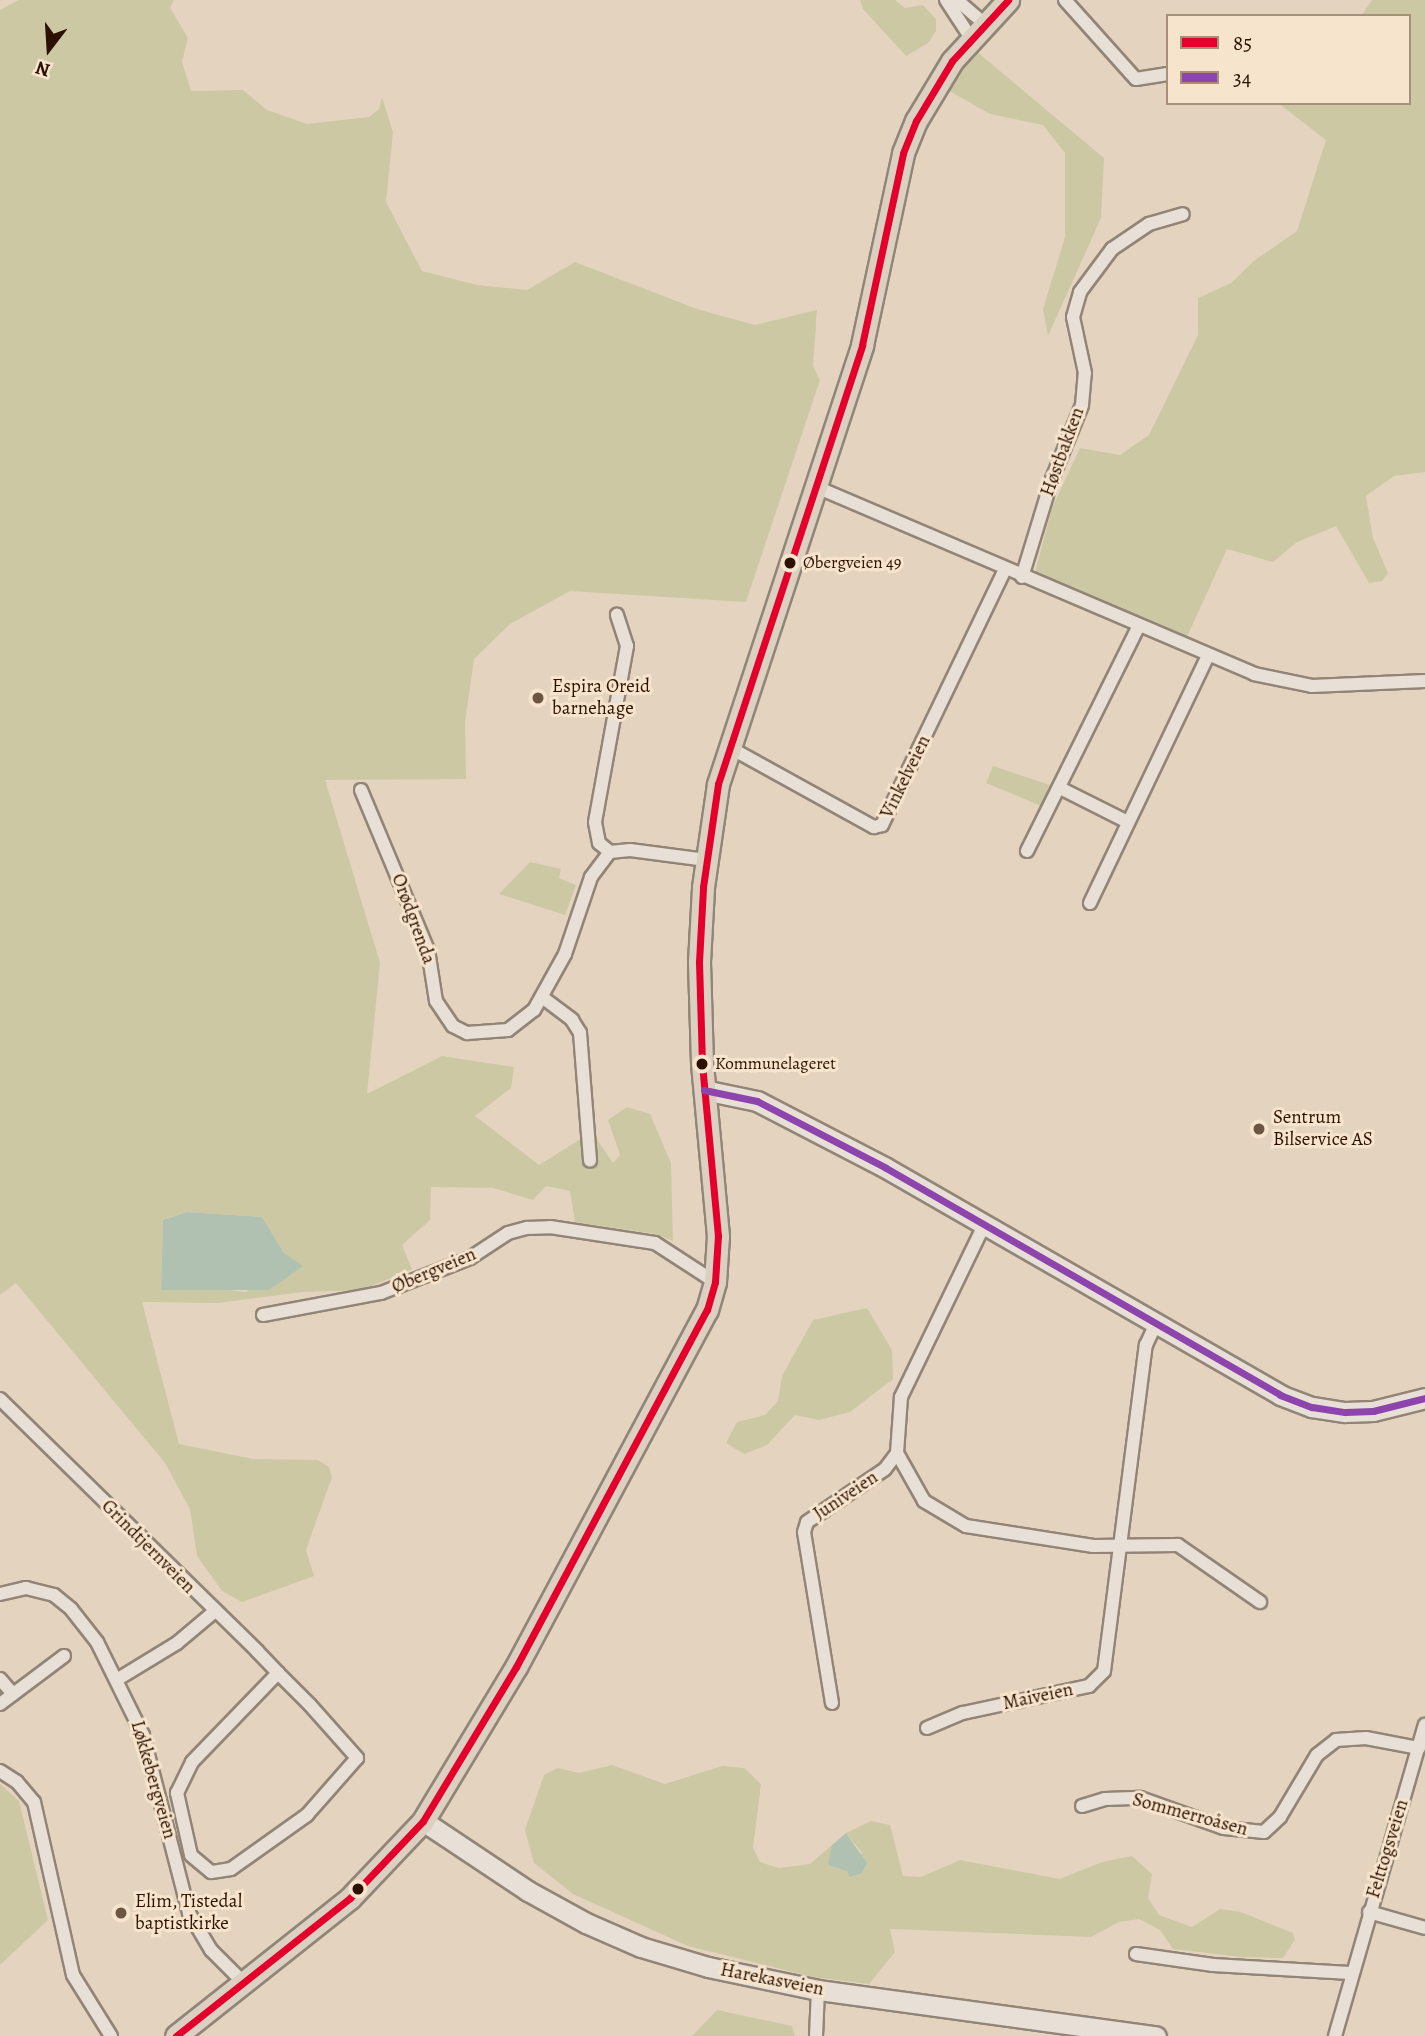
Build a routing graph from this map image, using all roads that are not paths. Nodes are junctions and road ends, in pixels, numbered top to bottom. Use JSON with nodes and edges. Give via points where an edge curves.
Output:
{"nodes":[{"id":1,"x":946,"y":0,"type":"edge"},
{"id":2,"x":957,"y":0,"type":"edge"},
{"id":3,"x":1008,"y":0,"type":"edge"},
{"id":4,"x":1065,"y":0,"type":"edge"},
{"id":5,"x":978,"y":31,"type":"junction"},
{"id":6,"x":1166,"y":74,"type":"edge"},
{"id":7,"x":1183,"y":214,"type":"dead end"},
{"id":8,"x":814,"y":486,"type":"junction"},
{"id":9,"x":1005,"y":569,"type":"junction"},
{"id":10,"x":1023,"y":577,"type":"junction"},
{"id":11,"x":617,"y":615,"type":"dead end"},
{"id":12,"x":1138,"y":627,"type":"junction"},
{"id":13,"x":1208,"y":656,"type":"junction"},
{"id":14,"x":1425,"y":681,"type":"edge"},
{"id":15,"x":727,"y":746,"type":"junction"},
{"id":16,"x":1060,"y":788,"type":"junction"},
{"id":17,"x":362,"y":790,"type":"dead end"},
{"id":18,"x":1128,"y":822,"type":"junction"},
{"id":19,"x":1027,"y":851,"type":"dead end"},
{"id":20,"x":610,"y":852,"type":"junction"},
{"id":21,"x":706,"y":860,"type":"junction"},
{"id":22,"x":1090,"y":903,"type":"dead end"},
{"id":23,"x":542,"y":997,"type":"junction"},
{"id":24,"x":704,"y":1090,"type":"junction"},
{"id":25,"x":590,"y":1161,"type":"dead end"},
{"id":26,"x":984,"y":1225,"type":"junction"},
{"id":27,"x":715,"y":1282,"type":"junction"},
{"id":28,"x":262,"y":1315,"type":"dead end"},
{"id":29,"x":1156,"y":1324,"type":"junction"},
{"id":30,"x":1425,"y":1398,"type":"edge"},
{"id":31,"x":0,"y":1399,"type":"edge"},
{"id":32,"x":897,"y":1453,"type":"junction"},
{"id":33,"x":1121,"y":1547,"type":"junction"},
{"id":34,"x":0,"y":1594,"type":"edge"},
{"id":35,"x":1260,"y":1602,"type":"dead end"},
{"id":36,"x":214,"y":1612,"type":"junction"},
{"id":37,"x":64,"y":1656,"type":"dead end"},
{"id":38,"x":278,"y":1673,"type":"junction"},
{"id":39,"x":0,"y":1679,"type":"edge"},
{"id":40,"x":118,"y":1679,"type":"junction"},
{"id":41,"x":13,"y":1695,"type":"junction"},
{"id":42,"x":832,"y":1703,"type":"dead end"},
{"id":43,"x":0,"y":1704,"type":"edge"},
{"id":44,"x":1425,"y":1725,"type":"edge"},
{"id":45,"x":927,"y":1728,"type":"dead end"},
{"id":46,"x":1419,"y":1748,"type":"junction"},
{"id":47,"x":0,"y":1771,"type":"edge"},
{"id":48,"x":1082,"y":1806,"type":"dead end"},
{"id":49,"x":423,"y":1821,"type":"junction"},
{"id":50,"x":1369,"y":1912,"type":"junction"},
{"id":51,"x":1425,"y":1928,"type":"edge"},
{"id":52,"x":1136,"y":1954,"type":"dead end"},
{"id":53,"x":1350,"y":1973,"type":"junction"},
{"id":54,"x":244,"y":1983,"type":"junction"},
{"id":55,"x":818,"y":1990,"type":"junction"},
{"id":56,"x":111,"y":2036,"type":"edge"},
{"id":57,"x":176,"y":2036,"type":"edge"},
{"id":58,"x":816,"y":2036,"type":"edge"},
{"id":59,"x":1156,"y":2036,"type":"edge"},
{"id":60,"x":1335,"y":2036,"type":"edge"}],
"edges":[{"from":1,"to":5,"type":"street"},
{"from":2,"to":5,"type":"street"},
{"from":3,"to":5,"type":"main road"},
{"from":4,"to":6,"type":"street","via":[[1136,79]]},
{"from":5,"to":8,"type":"main road","via":[[932,92],[903,153],[870,317]]},
{"from":7,"to":10,"type":"street","name":"Høstbakken","via":[[1149,224],[1112,249],[1080,292],[1073,317],[1085,373],[1082,405],[1052,479]]},
{"from":8,"to":9,"type":"street"},
{"from":8,"to":15,"type":"main road"},
{"from":9,"to":10,"type":"street"},
{"from":9,"to":15,"type":"street","name":"Vinkelveien","via":[[883,825],[874,827]]},
{"from":10,"to":12,"type":"street"},
{"from":11,"to":20,"type":"street","via":[[627,646],[595,822],[599,843]]},
{"from":12,"to":13,"type":"street"},
{"from":12,"to":16,"type":"street"},
{"from":13,"to":14,"type":"street","via":[[1254,674],[1312,686]]},
{"from":13,"to":18,"type":"street"},
{"from":15,"to":21,"type":"main road"},
{"from":16,"to":18,"type":"street"},
{"from":16,"to":19,"type":"street"},
{"from":17,"to":23,"type":"street","name":"Orødgrenda","via":[[428,950],[436,1001],[443,1015],[467,1033],[495,1033],[523,1021]]},
{"from":18,"to":22,"type":"street"},
{"from":20,"to":21,"type":"street","via":[[630,850]]},
{"from":20,"to":23,"type":"street","name":"Orødgrenda","via":[[591,877],[565,954]]},
{"from":21,"to":24,"type":"main road","via":[[699,961]]},
{"from":23,"to":25,"type":"street","via":[[572,1020],[580,1033]]},
{"from":24,"to":26,"type":"street","via":[[757,1101]]},
{"from":24,"to":27,"type":"main road","via":[[719,1236]]},
{"from":26,"to":29,"type":"street"},
{"from":26,"to":32,"type":"street","via":[[901,1397]]},
{"from":27,"to":28,"type":"street","name":"Øbergveien","via":[[655,1243],[550,1227],[527,1228],[508,1233],[470,1258],[382,1293]]},
{"from":27,"to":49,"type":"main road","via":[[692,1342],[516,1668]]},
{"from":29,"to":30,"type":"street","via":[[1280,1395],[1312,1407],[1373,1412]]},
{"from":29,"to":33,"type":"street","name":"Maiveien","via":[[1146,1345]]},
{"from":31,"to":36,"type":"street","name":"Grindtjernveien"},
{"from":32,"to":33,"type":"street","via":[[924,1500],[966,1527]]},
{"from":32,"to":42,"type":"street","name":"Juniveien","via":[[885,1469],[814,1516],[804,1532]]},
{"from":33,"to":35,"type":"street","via":[[1178,1545]]},
{"from":33,"to":45,"type":"street","name":"Maiveien","via":[[1107,1651],[1097,1680],[1079,1689],[963,1713]]},
{"from":34,"to":40,"type":"street","name":"Løkkebergveien","via":[[26,1588],[62,1600],[82,1621]]},
{"from":36,"to":38,"type":"street","name":"Grindtjernveien"},
{"from":36,"to":40,"type":"street","via":[[177,1643]]},
{"from":37,"to":41,"type":"street"},
{"from":38,"to":38,"type":"street","name":"Grindtjernveien","via":[[357,1758],[307,1815],[231,1869],[211,1872],[191,1855],[177,1793],[192,1762]]},
{"from":39,"to":41,"type":"street"},
{"from":40,"to":54,"type":"street","name":"Løkkebergveien","via":[[146,1745],[189,1913],[206,1943]]},
{"from":41,"to":43,"type":"street"},
{"from":44,"to":46,"type":"street","name":"Felttogsveien"},
{"from":46,"to":48,"type":"street","name":"Sommerroåsen","via":[[1366,1738],[1336,1740],[1317,1755],[1280,1817],[1264,1832],[1224,1828],[1140,1798],[1105,1798]]},
{"from":46,"to":50,"type":"street","name":"Felttogsveien"},
{"from":47,"to":56,"type":"street","via":[[34,1802],[73,1975]]},
{"from":49,"to":54,"type":"main road","via":[[350,1898]]},
{"from":49,"to":55,"type":"street","name":"Harekasveien","via":[[528,1891],[641,1947],[708,1968]]},
{"from":50,"to":51,"type":"street"},
{"from":50,"to":53,"type":"street","name":"Felttogsveien"},
{"from":52,"to":53,"type":"street","via":[[1213,1965]]},
{"from":53,"to":60,"type":"street","name":"Felttogsveien"},
{"from":54,"to":57,"type":"main road"},
{"from":55,"to":58,"type":"street"},
{"from":55,"to":59,"type":"street","name":"Harekasveien"}]}
